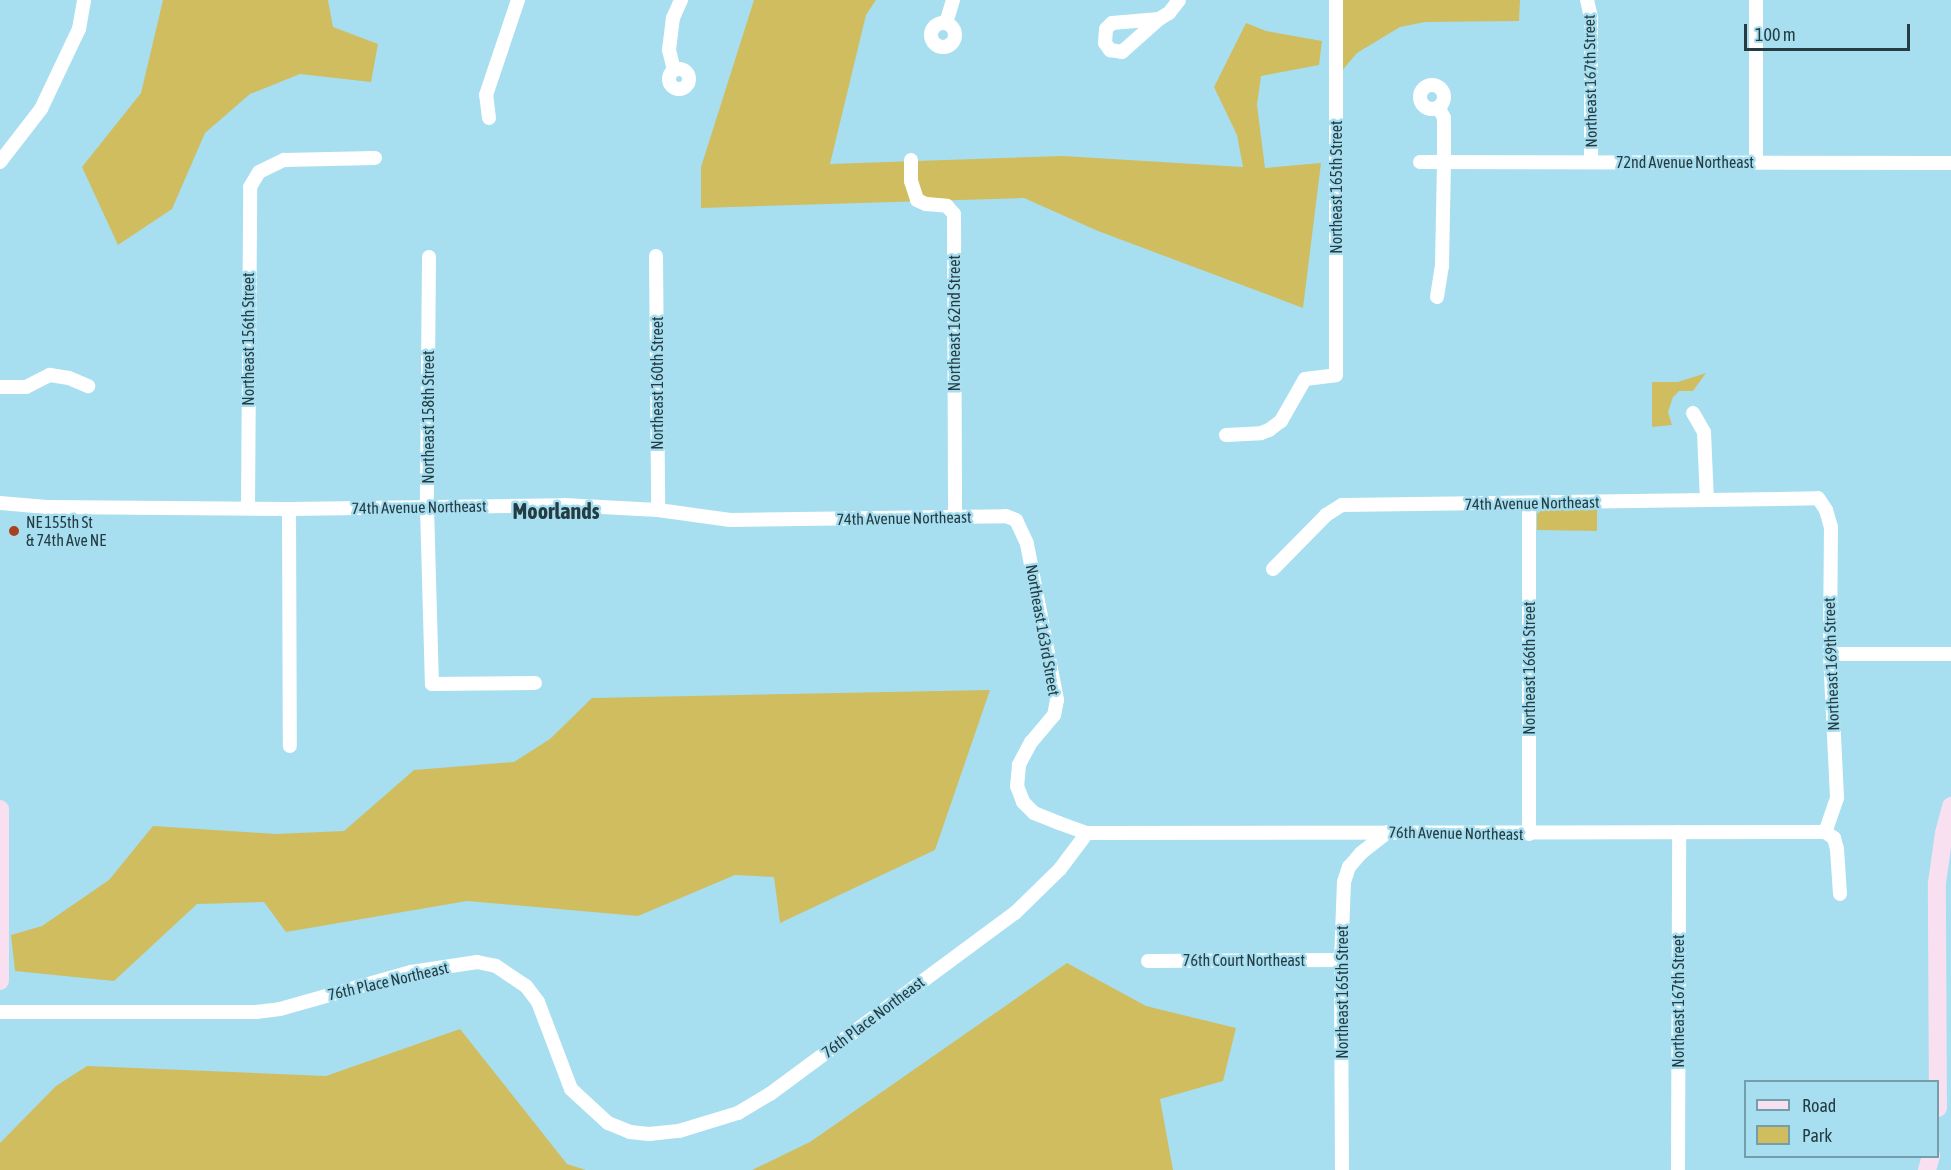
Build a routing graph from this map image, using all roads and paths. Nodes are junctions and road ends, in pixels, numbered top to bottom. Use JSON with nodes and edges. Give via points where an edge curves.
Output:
{"nodes":[{"id":1,"x":84,"y":0,"type":"edge"},
{"id":2,"x":518,"y":0,"type":"edge"},
{"id":3,"x":681,"y":0,"type":"edge"},
{"id":4,"x":953,"y":0,"type":"edge"},
{"id":5,"x":1179,"y":0,"type":"edge"},
{"id":6,"x":1336,"y":0,"type":"edge"},
{"id":7,"x":1587,"y":0,"type":"edge"},
{"id":8,"x":1756,"y":0,"type":"edge"},
{"id":9,"x":1159,"y":19,"type":"dead end"},
{"id":10,"x":946,"y":22,"type":"dead end"},
{"id":11,"x":674,"y":70,"type":"dead end"},
{"id":12,"x":1439,"y":108,"type":"dead end"},
{"id":13,"x":489,"y":118,"type":"dead end"},
{"id":14,"x":375,"y":158,"type":"dead end"},
{"id":15,"x":911,"y":160,"type":"dead end"},
{"id":16,"x":0,"y":162,"type":"edge"},
{"id":17,"x":1420,"y":162,"type":"dead end"},
{"id":18,"x":1444,"y":162,"type":"junction"},
{"id":19,"x":1591,"y":162,"type":"junction"},
{"id":20,"x":1756,"y":162,"type":"junction"},
{"id":21,"x":1951,"y":163,"type":"edge"},
{"id":22,"x":656,"y":256,"type":"dead end"},
{"id":23,"x":429,"y":257,"type":"dead end"},
{"id":24,"x":1437,"y":297,"type":"dead end"},
{"id":25,"x":88,"y":386,"type":"dead end"},
{"id":26,"x":0,"y":387,"type":"edge"},
{"id":27,"x":1693,"y":413,"type":"dead end"},
{"id":28,"x":1226,"y":435,"type":"dead end"},
{"id":29,"x":1818,"y":498,"type":"joint"},
{"id":30,"x":1707,"y":500,"type":"junction"},
{"id":31,"x":0,"y":503,"type":"edge"},
{"id":32,"x":1529,"y":503,"type":"junction"},
{"id":33,"x":428,"y":507,"type":"junction"},
{"id":34,"x":248,"y":508,"type":"junction"},
{"id":35,"x":289,"y":509,"type":"junction"},
{"id":36,"x":658,"y":510,"type":"junction"},
{"id":37,"x":955,"y":516,"type":"junction"},
{"id":38,"x":1016,"y":520,"type":"joint"},
{"id":39,"x":1273,"y":569,"type":"dead end"},
{"id":40,"x":1830,"y":654,"type":"junction"},
{"id":41,"x":1951,"y":654,"type":"edge"},
{"id":42,"x":535,"y":683,"type":"dead end"},
{"id":43,"x":290,"y":746,"type":"dead end"},
{"id":44,"x":1951,"y":806,"type":"edge"},
{"id":45,"x":0,"y":809,"type":"edge"},
{"id":46,"x":1388,"y":832,"type":"junction"},
{"id":47,"x":1679,"y":832,"type":"junction"},
{"id":48,"x":1825,"y":832,"type":"junction"},
{"id":49,"x":1087,"y":833,"type":"junction"},
{"id":50,"x":1529,"y":834,"type":"junction"},
{"id":51,"x":1840,"y":894,"type":"dead end"},
{"id":52,"x":1341,"y":960,"type":"junction"},
{"id":53,"x":1148,"y":961,"type":"dead end"},
{"id":54,"x":0,"y":981,"type":"edge"},
{"id":55,"x":0,"y":1012,"type":"edge"},
{"id":56,"x":1938,"y":1080,"type":"edge"},
{"id":57,"x":1342,"y":1170,"type":"edge"},
{"id":58,"x":1678,"y":1170,"type":"edge"}],
"edges":[{"from":1,"to":16,"type":"street","via":[[79,29],[42,109]]},
{"from":2,"to":13,"type":"street","via":[[486,95]]},
{"from":3,"to":11,"type":"street","via":[[673,18],[669,50]]},
{"from":4,"to":10,"type":"street"},
{"from":5,"to":9,"type":"street"},
{"from":6,"to":28,"type":"street","name":"Northeast 165th Street","via":[[1336,375],[1305,379],[1281,421],[1269,430]]},
{"from":7,"to":19,"type":"street","name":"Northeast 167th Street","via":[[1591,18]]},
{"from":8,"to":20,"type":"street"},
{"from":12,"to":18,"type":"street","via":[[1444,118]]},
{"from":14,"to":34,"type":"street","name":"Northeast 156th Street","via":[[284,160],[259,172],[250,187]]},
{"from":15,"to":37,"type":"street","name":"Northeast 162nd Street","via":[[911,181],[917,200],[947,206],[954,214]]},
{"from":17,"to":18,"type":"street","name":"72nd Avenue Northeast"},
{"from":18,"to":19,"type":"street","name":"72nd Avenue Northeast"},
{"from":18,"to":24,"type":"street","via":[[1442,266]]},
{"from":19,"to":20,"type":"street","name":"72nd Avenue Northeast"},
{"from":20,"to":21,"type":"street","name":"72nd Avenue Northeast"},
{"from":22,"to":36,"type":"street","name":"Northeast 160th Street"},
{"from":23,"to":33,"type":"street","name":"Northeast 158th Street"},
{"from":25,"to":26,"type":"street","via":[[50,375],[26,387]]},
{"from":27,"to":30,"type":"street","via":[[1704,432]]},
{"from":29,"to":30,"type":"street","name":"74th Avenue Northeast"},
{"from":29,"to":40,"type":"street","name":"Northeast 169th Street","via":[[1831,527]]},
{"from":30,"to":32,"type":"street","name":"74th Avenue Northeast"},
{"from":31,"to":34,"type":"street","name":"74th Avenue Northeast","via":[[47,507]]},
{"from":32,"to":39,"type":"street","name":"74th Avenue Northeast","via":[[1342,505],[1326,514]]},
{"from":32,"to":50,"type":"street","name":"Northeast 166th Street"},
{"from":33,"to":35,"type":"street","name":"74th Avenue Northeast"},
{"from":33,"to":36,"type":"street","name":"74th Avenue Northeast","via":[[564,505]]},
{"from":33,"to":42,"type":"street","name":"Northeast 158th Street","via":[[432,684]]},
{"from":34,"to":35,"type":"street","name":"74th Avenue Northeast"},
{"from":35,"to":43,"type":"street"},
{"from":36,"to":37,"type":"street","name":"74th Avenue Northeast","via":[[730,520]]},
{"from":37,"to":38,"type":"street","name":"74th Avenue Northeast","via":[[1006,516]]},
{"from":38,"to":49,"type":"street","name":"Northeast 163rd Street","via":[[1033,572],[1057,700],[1054,716],[1031,742],[1019,765],[1017,786],[1023,802],[1034,813]]},
{"from":40,"to":41,"type":"street"},
{"from":40,"to":48,"type":"street","name":"Northeast 169th Street","via":[[1837,798]]},
{"from":44,"to":56,"type":"main road","via":[[1941,849],[1937,900]]},
{"from":45,"to":54,"type":"main road"},
{"from":46,"to":49,"type":"street","name":"76th Avenue Northeast"},
{"from":46,"to":50,"type":"street","name":"76th Avenue Northeast"},
{"from":46,"to":52,"type":"street","name":"Northeast 165th Street","via":[[1360,853],[1349,867],[1344,882]]},
{"from":47,"to":48,"type":"street","name":"76th Avenue Northeast"},
{"from":47,"to":50,"type":"street","name":"76th Avenue Northeast"},
{"from":47,"to":58,"type":"street","name":"Northeast 167th Street"},
{"from":48,"to":51,"type":"street","via":[[1834,838],[1837,849]]},
{"from":49,"to":55,"type":"street","name":"76th Place Northeast","via":[[1060,869],[1015,914],[770,1094],[738,1113],[679,1131],[649,1134],[608,1124],[571,1089],[538,1002],[526,986],[496,966],[477,962],[411,972],[280,1009],[256,1012]]},
{"from":52,"to":53,"type":"street","name":"76th Court Northeast"},
{"from":52,"to":57,"type":"street","name":"Northeast 165th Street"}]}
